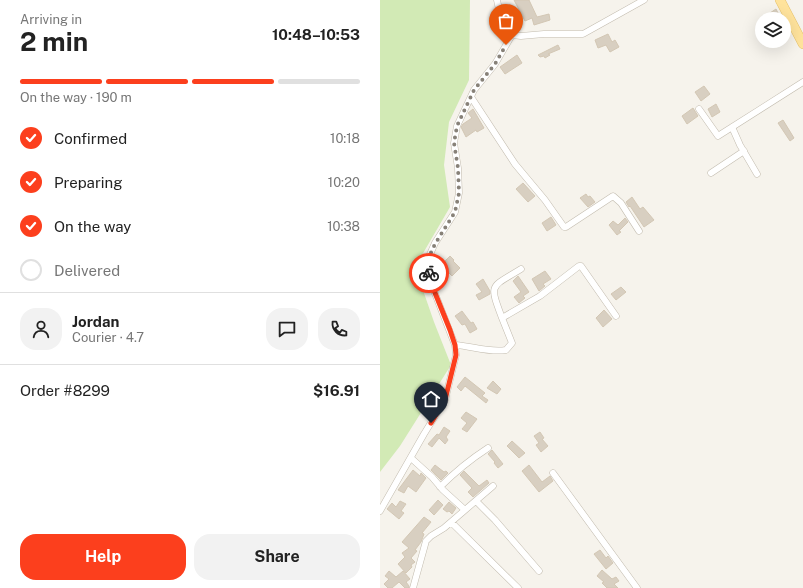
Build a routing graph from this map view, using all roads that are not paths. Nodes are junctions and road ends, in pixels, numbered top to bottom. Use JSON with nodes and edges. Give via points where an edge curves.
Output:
{"nodes":[{"id":1,"x":497,"y":0,"type":"edge"},
{"id":2,"x":644,"y":0,"type":"edge"},
{"id":3,"x":780,"y":0,"type":"edge"},
{"id":4,"x":512,"y":35,"type":"junction"},
{"id":5,"x":803,"y":44,"type":"edge"},
{"id":6,"x":803,"y":82,"type":"edge"},
{"id":7,"x":471,"y":97,"type":"junction"},
{"id":8,"x":699,"y":109,"type":"dead end"},
{"id":9,"x":732,"y":127,"type":"junction"},
{"id":10,"x":744,"y":151,"type":"junction"},
{"id":11,"x":711,"y":173,"type":"dead end"},
{"id":12,"x":757,"y":174,"type":"dead end"},
{"id":13,"x":639,"y":231,"type":"dead end"},
{"id":14,"x":521,"y":269,"type":"dead end"},
{"id":15,"x":616,"y":316,"type":"dead end"},
{"id":16,"x":502,"y":318,"type":"junction"},
{"id":17,"x":455,"y":345,"type":"junction"},
{"id":18,"x":488,"y":448,"type":"dead end"},
{"id":19,"x":411,"y":458,"type":"junction"},
{"id":20,"x":553,"y":473,"type":"dead end"},
{"id":21,"x":493,"y":486,"type":"dead end"},
{"id":22,"x":440,"y":487,"type":"junction"},
{"id":23,"x":476,"y":501,"type":"junction"},
{"id":24,"x":465,"y":510,"type":"junction"},
{"id":25,"x":380,"y":511,"type":"edge"},
{"id":26,"x":451,"y":522,"type":"junction"},
{"id":27,"x":539,"y":571,"type":"dead end"},
{"id":28,"x":413,"y":588,"type":"edge"},
{"id":29,"x":518,"y":588,"type":"edge"},
{"id":30,"x":638,"y":588,"type":"edge"}],
"edges":[{"from":1,"to":4,"type":"street","via":[[500,14]]},
{"from":2,"to":4,"type":"street","via":[[583,34]]},
{"from":3,"to":5,"type":"main road"},
{"from":4,"to":7,"type":"street"},
{"from":6,"to":9,"type":"street"},
{"from":7,"to":13,"type":"street","via":[[515,164],[564,227],[613,196],[621,202]]},
{"from":7,"to":17,"type":"street","via":[[457,126],[454,143],[459,193],[455,212],[427,261],[429,278]]},
{"from":8,"to":9,"type":"street","via":[[718,136]]},
{"from":9,"to":10,"type":"street"},
{"from":10,"to":11,"type":"street"},
{"from":10,"to":12,"type":"street"},
{"from":14,"to":16,"type":"street","via":[[496,285],[494,289]]},
{"from":15,"to":16,"type":"street","via":[[579,266],[540,296]]},
{"from":16,"to":17,"type":"street","via":[[512,343],[506,350],[492,351]]},
{"from":17,"to":19,"type":"street","via":[[456,355],[445,400]]},
{"from":18,"to":22,"type":"street"},
{"from":19,"to":22,"type":"street"},
{"from":19,"to":25,"type":"street"},
{"from":20,"to":30,"type":"street"},
{"from":21,"to":23,"type":"street"},
{"from":22,"to":24,"type":"street"},
{"from":23,"to":24,"type":"street"},
{"from":23,"to":27,"type":"street"},
{"from":24,"to":26,"type":"street"},
{"from":26,"to":28,"type":"street","via":[[426,541]]},
{"from":26,"to":29,"type":"street"}]}
